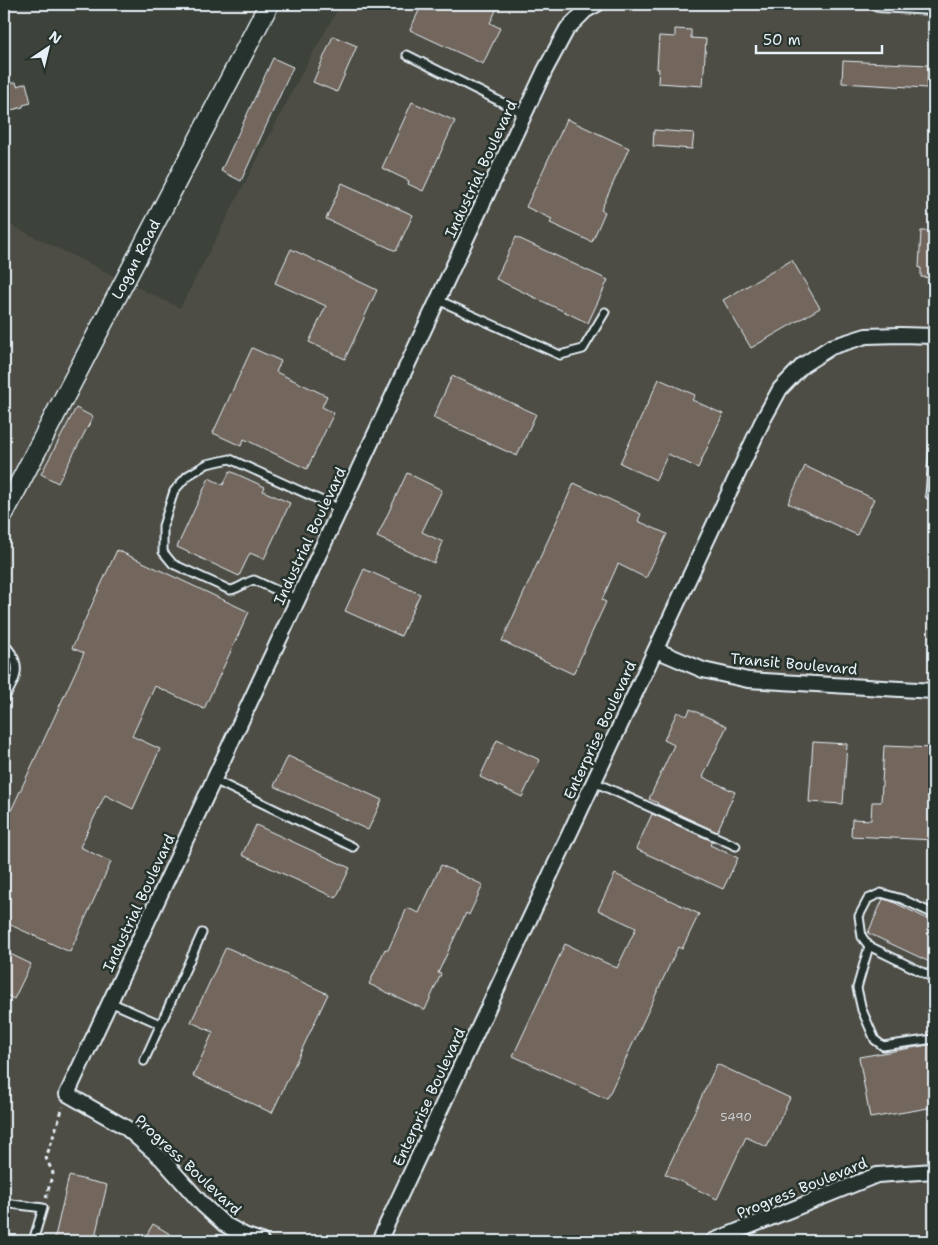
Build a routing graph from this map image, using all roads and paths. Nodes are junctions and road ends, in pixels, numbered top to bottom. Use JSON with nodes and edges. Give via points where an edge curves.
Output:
{"nodes":[{"id":1,"x":269,"y":4,"type":"edge"},
{"id":2,"x":597,"y":4,"type":"edge"},
{"id":3,"x":878,"y":4,"type":"edge"},
{"id":4,"x":934,"y":7,"type":"edge"},
{"id":5,"x":407,"y":55,"type":"dead end"},
{"id":6,"x":524,"y":114,"type":"junction"},
{"id":7,"x":438,"y":300,"type":"junction"},
{"id":8,"x":605,"y":312,"type":"dead end"},
{"id":9,"x":934,"y":336,"type":"edge"},
{"id":10,"x":934,"y":443,"type":"edge"},
{"id":11,"x":930,"y":496,"type":"dead end"},
{"id":12,"x":340,"y":509,"type":"junction"},
{"id":13,"x":4,"y":513,"type":"edge"},
{"id":14,"x":298,"y":600,"type":"junction"},
{"id":15,"x":4,"y":645,"type":"edge"},
{"id":16,"x":656,"y":650,"type":"junction"},
{"id":17,"x":934,"y":691,"type":"edge"},
{"id":18,"x":4,"y":699,"type":"edge"},
{"id":19,"x":214,"y":780,"type":"junction"},
{"id":20,"x":594,"y":782,"type":"junction"},
{"id":21,"x":736,"y":846,"type":"dead end"},
{"id":22,"x":353,"y":847,"type":"dead end"},
{"id":23,"x":934,"y":914,"type":"edge"},
{"id":24,"x":202,"y":933,"type":"dead end"},
{"id":25,"x":869,"y":946,"type":"junction"},
{"id":26,"x":934,"y":978,"type":"edge"},
{"id":27,"x":110,"y":1002,"type":"junction"},
{"id":28,"x":160,"y":1024,"type":"junction"},
{"id":29,"x":934,"y":1039,"type":"edge"},
{"id":30,"x":144,"y":1061,"type":"dead end"},
{"id":31,"x":68,"y":1094,"type":"junction"},
{"id":32,"x":934,"y":1171,"type":"edge"},
{"id":33,"x":4,"y":1203,"type":"edge"},
{"id":34,"x":43,"y":1208,"type":"junction"},
{"id":35,"x":33,"y":1241,"type":"edge"},
{"id":36,"x":261,"y":1241,"type":"edge"},
{"id":37,"x":379,"y":1241,"type":"edge"},
{"id":38,"x":714,"y":1241,"type":"edge"}],
"edges":[{"from":1,"to":13,"type":"street","name":"Logan Road"},
{"from":2,"to":6,"type":"street","name":"Industrial Boulevard","via":[[567,29]]},
{"from":3,"to":4,"type":"street"},
{"from":5,"to":6,"type":"lane"},
{"from":6,"to":7,"type":"street","name":"Industrial Boulevard"},
{"from":7,"to":8,"type":"lane","via":[[560,355],[583,349]]},
{"from":7,"to":12,"type":"street","name":"Industrial Boulevard"},
{"from":9,"to":16,"type":"street","name":"Enterprise Boulevard","via":[[866,336],[831,347],[803,365],[780,389]]},
{"from":10,"to":11,"type":"lane"},
{"from":12,"to":14,"type":"street","name":"Industrial Boulevard"},
{"from":12,"to":14,"type":"lane","via":[[230,459],[207,464],[186,476],[174,491],[163,526],[163,552],[173,564],[230,590],[254,580]]},
{"from":14,"to":19,"type":"street","name":"Industrial Boulevard"},
{"from":15,"to":18,"type":"lane","via":[[16,662],[15,678]]},
{"from":16,"to":17,"type":"street","name":"Transit Boulevard","via":[[702,670],[748,680]]},
{"from":16,"to":20,"type":"street","name":"Enterprise Boulevard"},
{"from":19,"to":22,"type":"lane"},
{"from":19,"to":27,"type":"street","name":"Industrial Boulevard"},
{"from":20,"to":21,"type":"lane"},
{"from":20,"to":37,"type":"street","name":"Enterprise Boulevard"},
{"from":23,"to":25,"type":"lane","via":[[902,898],[881,893],[868,899],[859,916],[862,936]]},
{"from":24,"to":28,"type":"lane"},
{"from":25,"to":26,"type":"lane"},
{"from":25,"to":29,"type":"lane","via":[[857,988],[875,1040],[883,1046]]},
{"from":27,"to":28,"type":"lane"},
{"from":27,"to":31,"type":"street","name":"Industrial Boulevard"},
{"from":28,"to":30,"type":"lane"},
{"from":31,"to":34,"type":"path","via":[[46,1158],[53,1173]]},
{"from":31,"to":36,"type":"street","name":"Progress Boulevard","via":[[125,1127],[162,1159],[224,1224],[244,1236]]},
{"from":32,"to":38,"type":"street","name":"Progress Boulevard","via":[[877,1175]]},
{"from":33,"to":34,"type":"lane"},
{"from":34,"to":35,"type":"lane"}]}
